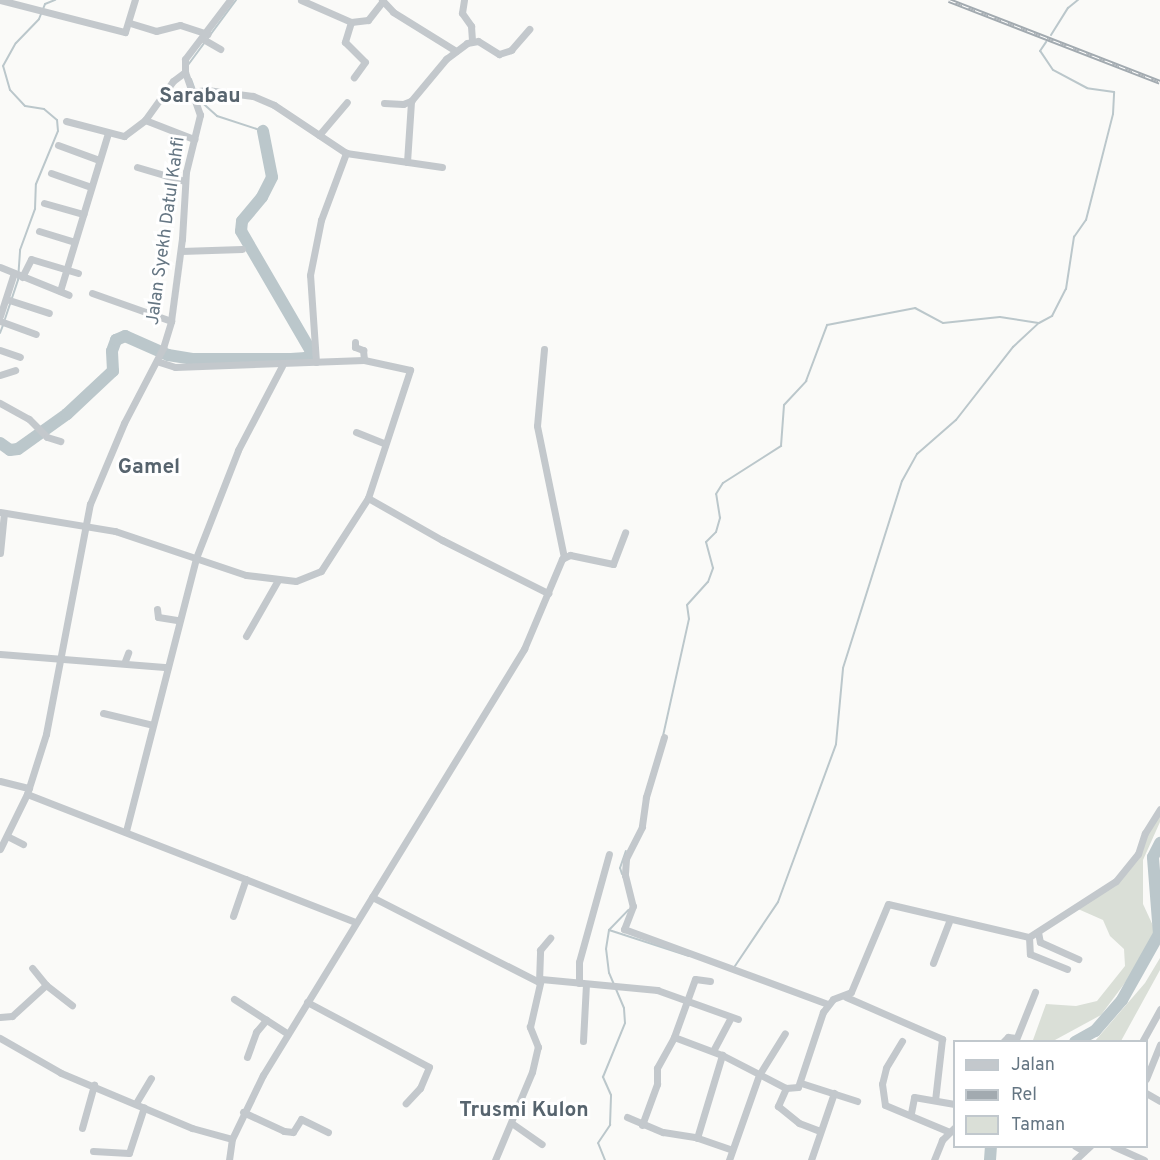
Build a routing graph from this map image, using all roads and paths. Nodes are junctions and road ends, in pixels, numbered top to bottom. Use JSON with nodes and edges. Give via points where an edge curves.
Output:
{"nodes":[{"id":1,"x":0,"y":0,"type":"edge"},
{"id":2,"x":135,"y":0,"type":"edge"},
{"id":3,"x":230,"y":0,"type":"edge"},
{"id":4,"x":301,"y":0,"type":"edge"},
{"id":5,"x":464,"y":0,"type":"edge"},
{"id":6,"x":382,"y":1,"type":"edge"},
{"id":7,"x":351,"y":22,"type":"junction"},
{"id":8,"x":129,"y":26,"type":"junction"},
{"id":9,"x":529,"y":29,"type":"dead end"},
{"id":10,"x":207,"y":39,"type":"junction"},
{"id":11,"x":472,"y":41,"type":"junction"},
{"id":12,"x":220,"y":49,"type":"dead end"},
{"id":13,"x":456,"y":51,"type":"junction"},
{"id":14,"x":185,"y":72,"type":"junction"},
{"id":15,"x":354,"y":77,"type":"dead end"},
{"id":16,"x":194,"y":91,"type":"junction"},
{"id":17,"x":411,"y":101,"type":"junction"},
{"id":18,"x":347,"y":102,"type":"dead end"},
{"id":19,"x":384,"y":103,"type":"dead end"},
{"id":20,"x":145,"y":120,"type":"junction"},
{"id":21,"x":66,"y":122,"type":"dead end"},
{"id":22,"x":108,"y":133,"type":"junction"},
{"id":23,"x":319,"y":135,"type":"junction"},
{"id":24,"x":194,"y":139,"type":"junction"},
{"id":25,"x":58,"y":146,"type":"dead end"},
{"id":26,"x":346,"y":153,"type":"junction"},
{"id":27,"x":99,"y":160,"type":"junction"},
{"id":28,"x":407,"y":162,"type":"junction"},
{"id":29,"x":137,"y":167,"type":"dead end"},
{"id":30,"x":442,"y":167,"type":"dead end"},
{"id":31,"x":51,"y":173,"type":"dead end"},
{"id":32,"x":185,"y":181,"type":"junction"},
{"id":33,"x":91,"y":187,"type":"junction"},
{"id":34,"x":44,"y":203,"type":"dead end"},
{"id":35,"x":83,"y":214,"type":"junction"},
{"id":36,"x":39,"y":231,"type":"dead end"},
{"id":37,"x":74,"y":242,"type":"junction"},
{"id":38,"x":242,"y":249,"type":"dead end"},
{"id":39,"x":181,"y":250,"type":"junction"},
{"id":40,"x":0,"y":267,"type":"edge"},
{"id":41,"x":65,"y":269,"type":"junction"},
{"id":42,"x":78,"y":273,"type":"dead end"},
{"id":43,"x":18,"y":275,"type":"junction"},
{"id":44,"x":60,"y":291,"type":"junction"},
{"id":45,"x":92,"y":293,"type":"dead end"},
{"id":46,"x":69,"y":296,"type":"dead end"},
{"id":47,"x":9,"y":300,"type":"junction"},
{"id":48,"x":49,"y":313,"type":"dead end"},
{"id":49,"x":1,"y":321,"type":"edge"},
{"id":50,"x":171,"y":321,"type":"junction"},
{"id":51,"x":36,"y":334,"type":"dead end"},
{"id":52,"x":355,"y":342,"type":"dead end"},
{"id":53,"x":544,"y":349,"type":"dead end"},
{"id":54,"x":0,"y":350,"type":"edge"},
{"id":55,"x":20,"y":357,"type":"dead end"},
{"id":56,"x":157,"y":360,"type":"junction"},
{"id":57,"x":364,"y":360,"type":"junction"},
{"id":58,"x":316,"y":362,"type":"junction"},
{"id":59,"x":282,"y":366,"type":"junction"},
{"id":60,"x":15,"y":370,"type":"dead end"},
{"id":61,"x":0,"y":375,"type":"edge"},
{"id":62,"x":0,"y":403,"type":"edge"},
{"id":63,"x":356,"y":432,"type":"dead end"},
{"id":64,"x":60,"y":441,"type":"dead end"},
{"id":65,"x":385,"y":444,"type":"junction"},
{"id":66,"x":369,"y":498,"type":"junction"},
{"id":67,"x":2,"y":512,"type":"edge"},
{"id":68,"x":84,"y":524,"type":"junction"},
{"id":69,"x":625,"y":532,"type":"dead end"},
{"id":70,"x":0,"y":553,"type":"edge"},
{"id":71,"x":564,"y":557,"type":"junction"},
{"id":72,"x":196,"y":558,"type":"junction"},
{"id":73,"x":278,"y":580,"type":"junction"},
{"id":74,"x":548,"y":593,"type":"junction"},
{"id":75,"x":157,"y":609,"type":"dead end"},
{"id":76,"x":177,"y":620,"type":"junction"},
{"id":77,"x":246,"y":636,"type":"dead end"},
{"id":78,"x":128,"y":653,"type":"dead end"},
{"id":79,"x":0,"y":654,"type":"edge"},
{"id":80,"x":62,"y":657,"type":"junction"},
{"id":81,"x":125,"y":662,"type":"junction"},
{"id":82,"x":167,"y":667,"type":"junction"},
{"id":83,"x":103,"y":713,"type":"dead end"},
{"id":84,"x":153,"y":724,"type":"junction"},
{"id":85,"x":664,"y":737,"type":"dead end"},
{"id":86,"x":0,"y":781,"type":"edge"},
{"id":87,"x":28,"y":791,"type":"junction"},
{"id":88,"x":1160,"y":809,"type":"edge"},
{"id":89,"x":126,"y":831,"type":"junction"},
{"id":90,"x":7,"y":836,"type":"junction"},
{"id":91,"x":23,"y":844,"type":"dead end"},
{"id":92,"x":0,"y":849,"type":"edge"},
{"id":93,"x":609,"y":854,"type":"dead end"},
{"id":94,"x":246,"y":879,"type":"junction"},
{"id":95,"x":372,"y":897,"type":"junction"},
{"id":96,"x":233,"y":916,"type":"dead end"},
{"id":97,"x":950,"y":919,"type":"junction"},
{"id":98,"x":356,"y":922,"type":"junction"},
{"id":99,"x":1038,"y":932,"type":"junction"},
{"id":100,"x":1029,"y":937,"type":"junction"},
{"id":101,"x":550,"y":938,"type":"dead end"},
{"id":102,"x":1078,"y":959,"type":"dead end"},
{"id":103,"x":933,"y":963,"type":"dead end"},
{"id":104,"x":32,"y":968,"type":"dead end"},
{"id":105,"x":1067,"y":969,"type":"dead end"},
{"id":106,"x":710,"y":981,"type":"dead end"},
{"id":107,"x":539,"y":982,"type":"junction"},
{"id":108,"x":583,"y":983,"type":"junction"},
{"id":109,"x":46,"y":985,"type":"junction"},
{"id":110,"x":1035,"y":992,"type":"dead end"},
{"id":111,"x":846,"y":996,"type":"junction"},
{"id":112,"x":234,"y":999,"type":"dead end"},
{"id":113,"x":686,"y":1000,"type":"junction"},
{"id":114,"x":307,"y":1002,"type":"junction"},
{"id":115,"x":828,"y":1004,"type":"junction"},
{"id":116,"x":72,"y":1005,"type":"dead end"},
{"id":117,"x":1160,"y":1009,"type":"edge"},
{"id":118,"x":0,"y":1017,"type":"edge"},
{"id":119,"x":266,"y":1020,"type":"junction"},
{"id":120,"x":288,"y":1034,"type":"junction"},
{"id":121,"x":785,"y":1034,"type":"dead end"},
{"id":122,"x":674,"y":1036,"type":"junction"},
{"id":123,"x":0,"y":1038,"type":"edge"},
{"id":124,"x":1015,"y":1040,"type":"edge"},
{"id":125,"x":1143,"y":1040,"type":"edge"},
{"id":126,"x":583,"y":1041,"type":"dead end"},
{"id":127,"x":902,"y":1041,"type":"dead end"},
{"id":128,"x":1160,"y":1045,"type":"edge"},
{"id":129,"x":713,"y":1052,"type":"junction"},
{"id":130,"x":722,"y":1055,"type":"junction"},
{"id":131,"x":247,"y":1057,"type":"dead end"},
{"id":132,"x":1148,"y":1074,"type":"edge"},
{"id":133,"x":759,"y":1075,"type":"junction"},
{"id":134,"x":151,"y":1078,"type":"dead end"},
{"id":135,"x":801,"y":1083,"type":"junction"},
{"id":136,"x":94,"y":1086,"type":"junction"},
{"id":137,"x":786,"y":1088,"type":"junction"},
{"id":138,"x":834,"y":1093,"type":"junction"},
{"id":139,"x":935,"y":1100,"type":"junction"},
{"id":140,"x":857,"y":1101,"type":"dead end"},
{"id":141,"x":136,"y":1104,"type":"junction"},
{"id":142,"x":406,"y":1104,"type":"dead end"},
{"id":143,"x":953,"y":1104,"type":"edge"},
{"id":144,"x":144,"y":1107,"type":"junction"},
{"id":145,"x":243,"y":1112,"type":"junction"},
{"id":146,"x":911,"y":1113,"type":"junction"},
{"id":147,"x":627,"y":1117,"type":"dead end"},
{"id":148,"x":513,"y":1124,"type":"junction"},
{"id":149,"x":642,"y":1125,"type":"junction"},
{"id":150,"x":82,"y":1128,"type":"dead end"},
{"id":151,"x":952,"y":1130,"type":"edge"},
{"id":152,"x":820,"y":1131,"type":"junction"},
{"id":153,"x":328,"y":1132,"type":"dead end"},
{"id":154,"x":696,"y":1138,"type":"junction"},
{"id":155,"x":232,"y":1139,"type":"junction"},
{"id":156,"x":542,"y":1144,"type":"dead end"},
{"id":157,"x":1117,"y":1148,"type":"edge"},
{"id":158,"x":1087,"y":1149,"type":"edge"},
{"id":159,"x":732,"y":1150,"type":"junction"},
{"id":160,"x":93,"y":1151,"type":"dead end"},
{"id":161,"x":130,"y":1156,"type":"edge"},
{"id":162,"x":229,"y":1160,"type":"edge"},
{"id":163,"x":495,"y":1160,"type":"edge"},
{"id":164,"x":729,"y":1160,"type":"edge"},
{"id":165,"x":811,"y":1160,"type":"edge"},
{"id":166,"x":934,"y":1160,"type":"edge"},
{"id":167,"x":1075,"y":1160,"type":"edge"},
{"id":168,"x":1144,"y":1160,"type":"edge"}],
"edges":[{"from":1,"to":8,"type":"street"},
{"from":2,"to":8,"type":"street"},
{"from":3,"to":10,"type":"street"},
{"from":4,"to":7,"type":"street"},
{"from":5,"to":11,"type":"street","via":[[462,13],[471,26]]},
{"from":6,"to":7,"type":"street","via":[[368,20]]},
{"from":6,"to":13,"type":"street"},
{"from":7,"to":15,"type":"street","via":[[345,44],[365,62]]},
{"from":8,"to":10,"type":"street","via":[[156,31],[180,25]]},
{"from":9,"to":11,"type":"street","via":[[511,50],[499,54]]},
{"from":10,"to":12,"type":"street"},
{"from":10,"to":14,"type":"street","via":[[188,54]]},
{"from":11,"to":13,"type":"street"},
{"from":13,"to":17,"type":"street"},
{"from":14,"to":16,"type":"street","name":"Jalan Syekh Datul Kahfi"},
{"from":14,"to":20,"type":"street","via":[[173,81]]},
{"from":16,"to":23,"type":"street","via":[[253,96]]},
{"from":16,"to":24,"type":"street","name":"Jalan Syekh Datul Kahfi","via":[[200,115]]},
{"from":17,"to":19,"type":"street","via":[[403,105]]},
{"from":17,"to":28,"type":"street"},
{"from":18,"to":23,"type":"street"},
{"from":20,"to":22,"type":"street","via":[[127,136]]},
{"from":20,"to":24,"type":"street"},
{"from":21,"to":22,"type":"street"},
{"from":22,"to":27,"type":"street"},
{"from":23,"to":26,"type":"street"},
{"from":24,"to":32,"type":"street","name":"Jalan Syekh Datul Kahfi"},
{"from":25,"to":27,"type":"street"},
{"from":26,"to":28,"type":"street"},
{"from":26,"to":58,"type":"street","via":[[321,220],[312,264],[311,315]]},
{"from":27,"to":33,"type":"street"},
{"from":28,"to":30,"type":"street"},
{"from":29,"to":32,"type":"street"},
{"from":31,"to":33,"type":"street"},
{"from":32,"to":39,"type":"street","name":"Jalan Syekh Datul Kahfi"},
{"from":33,"to":35,"type":"street"},
{"from":34,"to":35,"type":"street"},
{"from":35,"to":37,"type":"street"},
{"from":36,"to":37,"type":"street"},
{"from":37,"to":41,"type":"street"},
{"from":38,"to":39,"type":"street"},
{"from":39,"to":50,"type":"street","name":"Jalan Syekh Datul Kahfi"},
{"from":40,"to":43,"type":"street"},
{"from":41,"to":42,"type":"street"},
{"from":41,"to":43,"type":"street","via":[[31,259]]},
{"from":41,"to":44,"type":"street"},
{"from":43,"to":44,"type":"street"},
{"from":43,"to":47,"type":"street"},
{"from":44,"to":46,"type":"street"},
{"from":45,"to":50,"type":"street"},
{"from":47,"to":48,"type":"street"},
{"from":47,"to":49,"type":"street"},
{"from":49,"to":51,"type":"street"},
{"from":50,"to":56,"type":"street","name":"Jalan Syekh Datul Kahfi"},
{"from":52,"to":57,"type":"street","via":[[355,347],[363,350]]},
{"from":53,"to":71,"type":"street","via":[[537,426]]},
{"from":54,"to":55,"type":"street"},
{"from":56,"to":59,"type":"street","via":[[175,367]]},
{"from":56,"to":68,"type":"street","name":"Jalan Syekh Datul Kahfi","via":[[103,468]]},
{"from":57,"to":58,"type":"street"},
{"from":57,"to":65,"type":"street","via":[[410,369]]},
{"from":58,"to":59,"type":"street"},
{"from":59,"to":72,"type":"street","via":[[238,450]]},
{"from":60,"to":61,"type":"street"},
{"from":62,"to":64,"type":"street"},
{"from":63,"to":65,"type":"street"},
{"from":65,"to":66,"type":"street"},
{"from":66,"to":73,"type":"street","via":[[321,571],[297,581]]},
{"from":66,"to":74,"type":"street"},
{"from":67,"to":68,"type":"street"},
{"from":67,"to":70,"type":"street"},
{"from":68,"to":72,"type":"street"},
{"from":68,"to":80,"type":"street","name":"Jalan Syekh Datul Kahfi"},
{"from":69,"to":71,"type":"street","via":[[614,564]]},
{"from":71,"to":74,"type":"street"},
{"from":72,"to":73,"type":"street","via":[[246,575]]},
{"from":72,"to":76,"type":"street"},
{"from":73,"to":77,"type":"street"},
{"from":74,"to":95,"type":"street","via":[[524,650]]},
{"from":75,"to":76,"type":"street","via":[[158,617]]},
{"from":76,"to":82,"type":"street"},
{"from":78,"to":81,"type":"street"},
{"from":79,"to":80,"type":"street"},
{"from":80,"to":81,"type":"street"},
{"from":80,"to":87,"type":"street","name":"Jalan Syekh Datul Kahfi","via":[[48,725]]},
{"from":81,"to":82,"type":"street"},
{"from":82,"to":84,"type":"street"},
{"from":83,"to":84,"type":"street"},
{"from":84,"to":89,"type":"street"},
{"from":85,"to":115,"type":"street","via":[[646,796],[642,827],[626,859],[625,875],[633,906],[624,929]]},
{"from":86,"to":87,"type":"street"},
{"from":87,"to":89,"type":"street"},
{"from":87,"to":90,"type":"street","name":"Jalan Syekh Datul Kahfi"},
{"from":88,"to":99,"type":"street","via":[[1138,854],[1112,882]]},
{"from":89,"to":94,"type":"street"},
{"from":90,"to":91,"type":"street"},
{"from":90,"to":92,"type":"street","name":"Jalan Syekh Datul Kahfi"},
{"from":93,"to":108,"type":"street","via":[[579,962]]},
{"from":94,"to":96,"type":"street"},
{"from":94,"to":98,"type":"street"},
{"from":95,"to":98,"type":"street"},
{"from":95,"to":107,"type":"street"},
{"from":97,"to":100,"type":"street"},
{"from":97,"to":103,"type":"street"},
{"from":97,"to":111,"type":"street","via":[[888,904],[853,988]]},
{"from":98,"to":114,"type":"street"},
{"from":99,"to":100,"type":"street"},
{"from":99,"to":102,"type":"street","via":[[1040,942]]},
{"from":100,"to":105,"type":"street","via":[[1030,954]]},
{"from":101,"to":107,"type":"street","via":[[540,950]]},
{"from":104,"to":109,"type":"street"},
{"from":106,"to":113,"type":"street","via":[[695,979]]},
{"from":107,"to":108,"type":"street","via":[[545,978]]},
{"from":107,"to":148,"type":"street","via":[[530,1027],[538,1047]]},
{"from":108,"to":113,"type":"street","via":[[657,990]]},
{"from":108,"to":126,"type":"street"},
{"from":109,"to":116,"type":"street"},
{"from":109,"to":118,"type":"street","via":[[12,1016]]},
{"from":110,"to":124,"type":"street"},
{"from":111,"to":115,"type":"street"},
{"from":111,"to":139,"type":"street","via":[[942,1039]]},
{"from":112,"to":119,"type":"street"},
{"from":113,"to":122,"type":"street"},
{"from":113,"to":129,"type":"street","via":[[734,1018]]},
{"from":114,"to":120,"type":"street"},
{"from":114,"to":142,"type":"street","via":[[429,1067],[426,1079]]},
{"from":115,"to":135,"type":"street","via":[[808,1050]]},
{"from":117,"to":125,"type":"street"},
{"from":119,"to":120,"type":"street"},
{"from":119,"to":131,"type":"street","via":[[256,1032]]},
{"from":120,"to":145,"type":"street"},
{"from":121,"to":133,"type":"street"},
{"from":122,"to":129,"type":"street"},
{"from":122,"to":149,"type":"street","via":[[657,1068],[657,1084]]},
{"from":123,"to":136,"type":"street","via":[[51,1068]]},
{"from":127,"to":146,"type":"street","via":[[886,1068],[882,1084],[884,1102]]},
{"from":128,"to":132,"type":"street"},
{"from":129,"to":130,"type":"street"},
{"from":130,"to":133,"type":"street"},
{"from":130,"to":154,"type":"street"},
{"from":133,"to":137,"type":"street"},
{"from":133,"to":159,"type":"street"},
{"from":134,"to":141,"type":"street"},
{"from":135,"to":137,"type":"street"},
{"from":135,"to":138,"type":"street"},
{"from":136,"to":141,"type":"street"},
{"from":136,"to":150,"type":"street"},
{"from":137,"to":152,"type":"street","via":[[778,1106],[800,1123]]},
{"from":138,"to":140,"type":"street"},
{"from":138,"to":152,"type":"street"},
{"from":139,"to":143,"type":"street"},
{"from":139,"to":146,"type":"street","via":[[913,1097]]},
{"from":141,"to":144,"type":"street"},
{"from":144,"to":155,"type":"street","via":[[192,1128]]},
{"from":144,"to":161,"type":"street"},
{"from":145,"to":153,"type":"street","via":[[284,1131],[293,1132],[301,1119]]},
{"from":145,"to":155,"type":"street"},
{"from":146,"to":151,"type":"street"},
{"from":147,"to":149,"type":"street"},
{"from":148,"to":156,"type":"street"},
{"from":148,"to":163,"type":"street"},
{"from":149,"to":154,"type":"street"},
{"from":151,"to":166,"type":"street"},
{"from":152,"to":165,"type":"street"},
{"from":154,"to":159,"type":"street"},
{"from":155,"to":162,"type":"street"},
{"from":157,"to":168,"type":"street"},
{"from":158,"to":167,"type":"street"},
{"from":159,"to":164,"type":"street"},
{"from":160,"to":161,"type":"street"}]}
